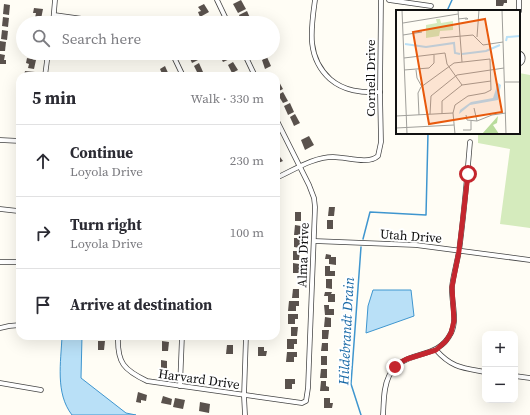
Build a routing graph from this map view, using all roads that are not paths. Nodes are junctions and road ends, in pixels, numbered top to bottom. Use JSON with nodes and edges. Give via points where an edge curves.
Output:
{"nodes":[{"id":1,"x":55,"y":0,"type":"edge"},
{"id":2,"x":216,"y":0,"type":"edge"},
{"id":3,"x":315,"y":0,"type":"edge"},
{"id":4,"x":381,"y":0,"type":"edge"},
{"id":5,"x":389,"y":0,"type":"edge"},
{"id":6,"x":431,"y":6,"type":"dead end"},
{"id":7,"x":54,"y":15,"type":"joint"},
{"id":8,"x":61,"y":16,"type":"edge"},
{"id":9,"x":224,"y":16,"type":"edge"},
{"id":10,"x":520,"y":53,"type":"edge"},
{"id":11,"x":47,"y":60,"type":"edge"},
{"id":12,"x":176,"y":60,"type":"edge"},
{"id":13,"x":247,"y":60,"type":"edge"},
{"id":14,"x":520,"y":63,"type":"edge"},
{"id":15,"x":46,"y":72,"type":"edge"},
{"id":16,"x":182,"y":72,"type":"edge"},
{"id":17,"x":253,"y":72,"type":"edge"},
{"id":18,"x":380,"y":92,"type":"junction"},
{"id":19,"x":280,"y":127,"type":"edge"},
{"id":20,"x":0,"y":140,"type":"edge"},
{"id":21,"x":16,"y":141,"type":"edge"},
{"id":22,"x":470,"y":142,"type":"dead end"},
{"id":23,"x":300,"y":167,"type":"junction"},
{"id":24,"x":280,"y":176,"type":"edge"},
{"id":25,"x":0,"y":209,"type":"edge"},
{"id":26,"x":16,"y":211,"type":"edge"},
{"id":27,"x":314,"y":242,"type":"junction"},
{"id":28,"x":459,"y":251,"type":"junction"},
{"id":29,"x":530,"y":260,"type":"edge"},
{"id":30,"x":0,"y":262,"type":"edge"},
{"id":31,"x":16,"y":262,"type":"edge"},
{"id":32,"x":16,"y":325,"type":"edge"},
{"id":33,"x":0,"y":328,"type":"edge"},
{"id":34,"x":118,"y":340,"type":"edge"},
{"id":35,"x":182,"y":340,"type":"edge"},
{"id":36,"x":246,"y":340,"type":"edge"},
{"id":37,"x":436,"y":350,"type":"junction"},
{"id":38,"x":482,"y":371,"type":"edge"},
{"id":39,"x":518,"y":376,"type":"edge"},
{"id":40,"x":530,"y":378,"type":"edge"},
{"id":41,"x":0,"y":383,"type":"edge"},
{"id":42,"x":180,"y":386,"type":"junction"},
{"id":43,"x":41,"y":390,"type":"dead end"},
{"id":44,"x":244,"y":396,"type":"junction"},
{"id":45,"x":306,"y":401,"type":"joint"},
{"id":46,"x":245,"y":415,"type":"edge"},
{"id":47,"x":383,"y":415,"type":"edge"}],
"edges":[{"from":1,"to":7,"type":"street"},
{"from":2,"to":9,"type":"street"},
{"from":3,"to":18,"type":"street","via":[[312,45],[322,71],[343,88],[368,93]]},
{"from":4,"to":18,"type":"street","name":"Cornell Drive"},
{"from":5,"to":6,"type":"street"},
{"from":7,"to":8,"type":"street"},
{"from":10,"to":14,"type":"street","via":[[523,58]]},
{"from":11,"to":15,"type":"street"},
{"from":12,"to":16,"type":"street"},
{"from":13,"to":17,"type":"street"},
{"from":18,"to":23,"type":"street","name":"Cornell Drive","via":[[381,148],[378,156],[370,160],[330,157],[317,159]]},
{"from":19,"to":23,"type":"street","name":"Alma Drive"},
{"from":20,"to":21,"type":"street"},
{"from":22,"to":28,"type":"street"},
{"from":23,"to":24,"type":"street"},
{"from":23,"to":27,"type":"street","name":"Alma Drive","via":[[314,198]]},
{"from":25,"to":26,"type":"street"},
{"from":27,"to":28,"type":"street","name":"Utah Drive","via":[[416,245]]},
{"from":27,"to":45,"type":"street","name":"Alma Drive"},
{"from":28,"to":29,"type":"street","name":"Utah Drive"},
{"from":28,"to":37,"type":"street","via":[[452,287],[454,321],[446,341]]},
{"from":30,"to":31,"type":"street"},
{"from":32,"to":33,"type":"street"},
{"from":34,"to":42,"type":"street","name":"Harvard Drive","via":[[121,362],[127,370],[147,381]]},
{"from":35,"to":42,"type":"street"},
{"from":36,"to":44,"type":"street"},
{"from":37,"to":38,"type":"street","via":[[454,365]]},
{"from":37,"to":47,"type":"street","via":[[407,359],[395,367],[388,377]]},
{"from":39,"to":40,"type":"street"},
{"from":41,"to":43,"type":"street"},
{"from":42,"to":44,"type":"street","name":"Harvard Drive"},
{"from":44,"to":45,"type":"street","name":"Harvard Drive","via":[[302,403]]},
{"from":44,"to":46,"type":"street"}]}
